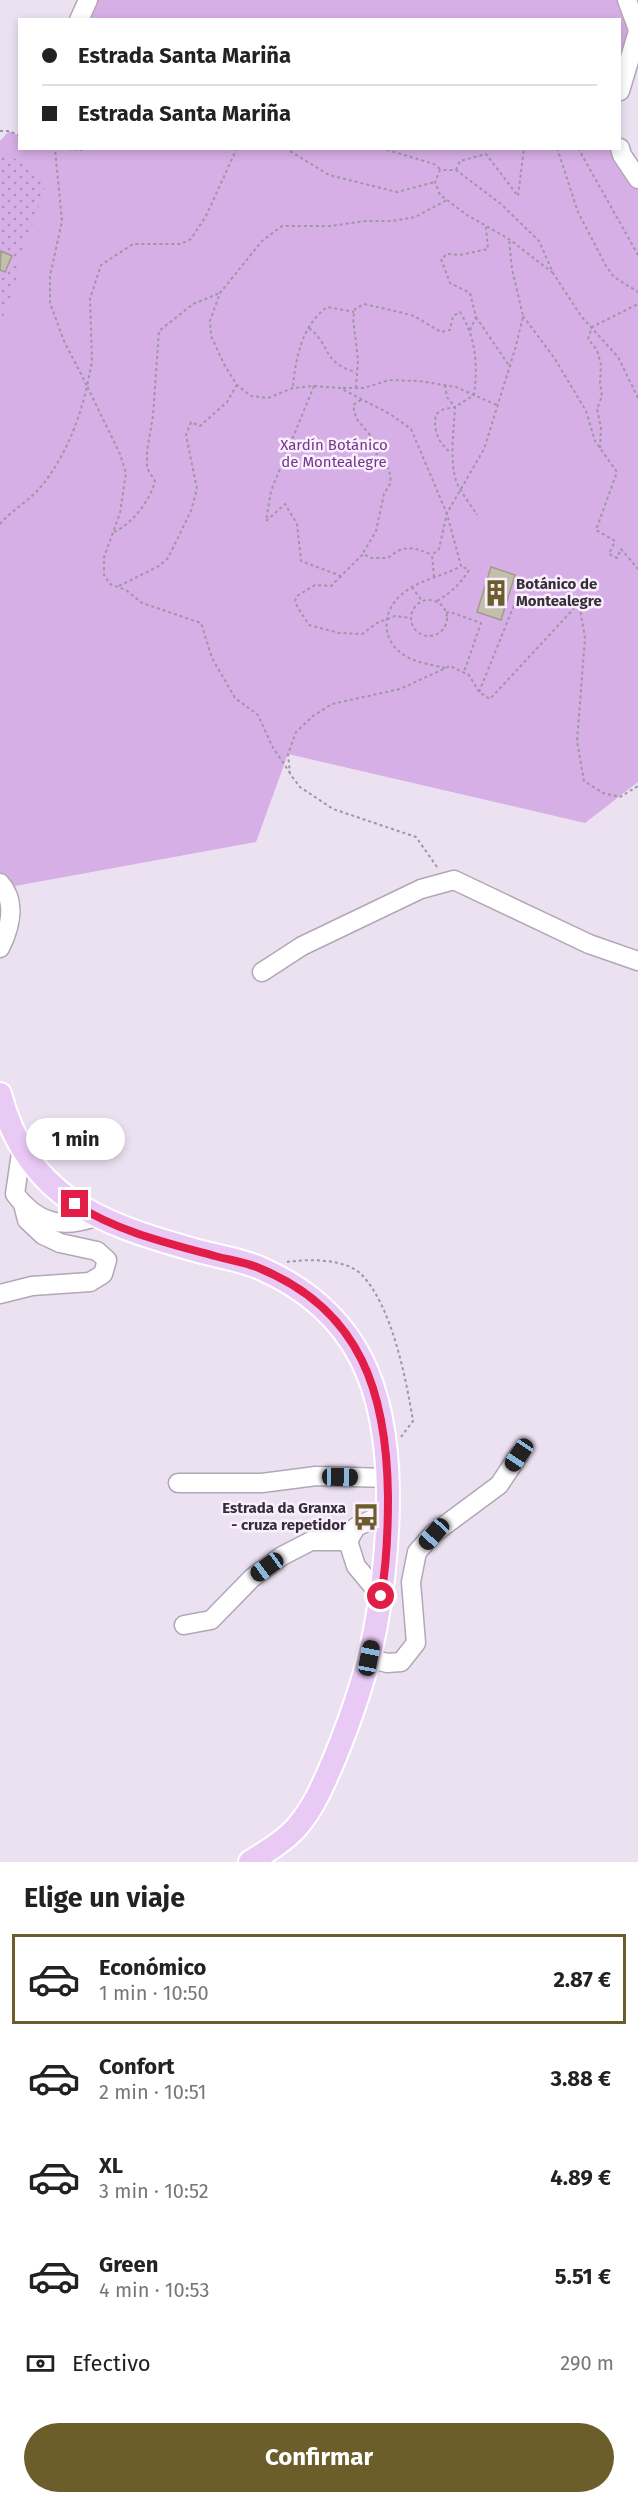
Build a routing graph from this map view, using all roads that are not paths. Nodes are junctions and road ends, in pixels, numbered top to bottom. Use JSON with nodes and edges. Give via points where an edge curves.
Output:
{"nodes":[{"id":1,"x":88,"y":0,"type":"edge"},
{"id":2,"x":627,"y":0,"type":"edge"},
{"id":3,"x":80,"y":18,"type":"edge"},
{"id":4,"x":638,"y":30,"type":"edge"},
{"id":5,"x":621,"y":88,"type":"edge"},
{"id":6,"x":621,"y":150,"type":"edge"},
{"id":7,"x":638,"y":179,"type":"edge"},
{"id":8,"x":0,"y":884,"type":"edge"},
{"id":9,"x":0,"y":948,"type":"edge"},
{"id":10,"x":638,"y":961,"type":"edge"},
{"id":11,"x":262,"y":972,"type":"dead end"},
{"id":12,"x":0,"y":1094,"type":"edge"},
{"id":13,"x":22,"y":1146,"type":"junction"},
{"id":14,"x":23,"y":1204,"type":"junction"},
{"id":15,"x":95,"y":1217,"type":"junction"},
{"id":16,"x":0,"y":1294,"type":"edge"},
{"id":17,"x":519,"y":1455,"type":"dead end"},
{"id":18,"x":388,"y":1478,"type":"junction"},
{"id":19,"x":178,"y":1483,"type":"dead end"},
{"id":20,"x":388,"y":1512,"type":"junction"},
{"id":21,"x":348,"y":1541,"type":"junction"},
{"id":22,"x":381,"y":1596,"type":"junction"},
{"id":23,"x":184,"y":1626,"type":"dead end"},
{"id":24,"x":369,"y":1658,"type":"junction"},
{"id":25,"x":250,"y":1862,"type":"edge"}],
"edges":[{"from":1,"to":3,"type":"street"},
{"from":2,"to":4,"type":"street"},
{"from":4,"to":5,"type":"street"},
{"from":6,"to":7,"type":"street"},
{"from":8,"to":9,"type":"street","via":[[11,910],[8,933]]},
{"from":10,"to":11,"type":"street","via":[[589,944],[454,880],[421,889],[302,946]]},
{"from":12,"to":13,"type":"main road"},
{"from":13,"to":14,"type":"street","via":[[15,1194]]},
{"from":13,"to":15,"type":"main road","via":[[49,1182]]},
{"from":14,"to":15,"type":"street","via":[[42,1219],[75,1224]]},
{"from":14,"to":16,"type":"street","via":[[27,1220],[43,1235],[97,1251],[107,1260],[103,1274],[90,1282],[32,1286]]},
{"from":15,"to":18,"type":"main road","via":[[258,1267],[315,1302],[351,1341],[370,1376],[382,1417]]},
{"from":17,"to":24,"type":"street","via":[[499,1485],[434,1534],[417,1552],[411,1582],[416,1643],[400,1662]]},
{"from":18,"to":19,"type":"street","via":[[316,1476],[262,1483]]},
{"from":18,"to":20,"type":"main road"},
{"from":20,"to":21,"type":"street","via":[[356,1527]]},
{"from":20,"to":22,"type":"main road"},
{"from":21,"to":22,"type":"street","via":[[356,1566]]},
{"from":21,"to":23,"type":"street","via":[[311,1541],[282,1556],[252,1578],[211,1620]]},
{"from":22,"to":24,"type":"main road"},
{"from":24,"to":25,"type":"main road","via":[[348,1727],[308,1814],[294,1830]]}]}
